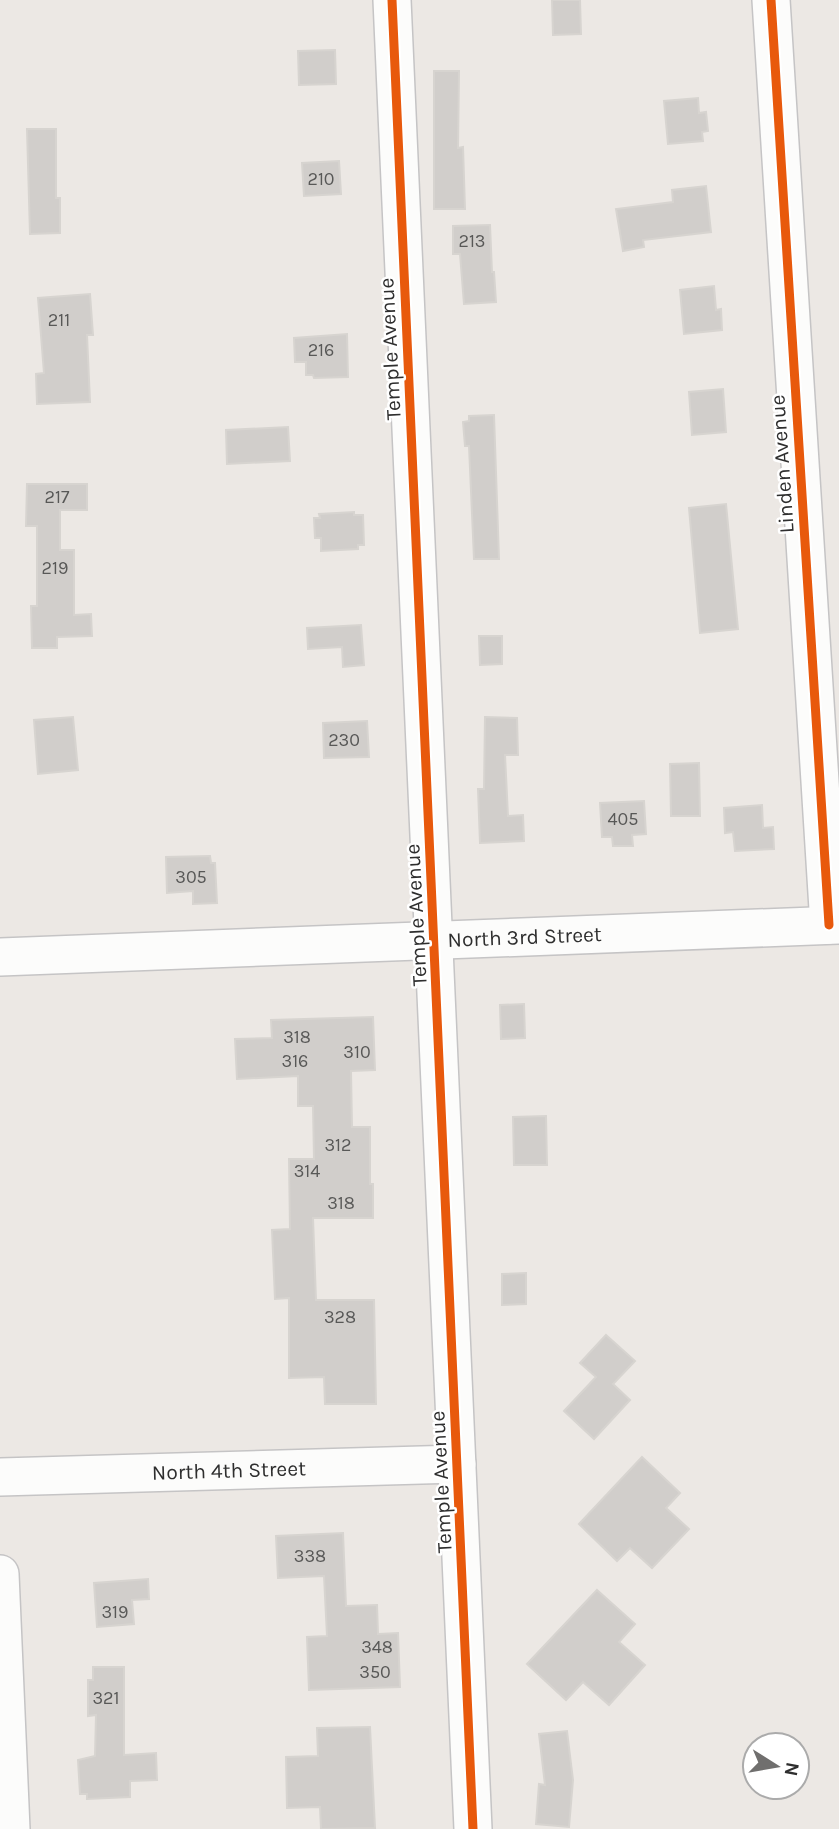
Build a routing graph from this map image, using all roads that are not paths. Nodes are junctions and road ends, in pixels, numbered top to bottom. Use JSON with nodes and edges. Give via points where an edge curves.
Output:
{"nodes":[{"id":1,"x":393,"y":0,"type":"edge"},
{"id":2,"x":771,"y":0,"type":"edge"},
{"id":3,"x":834,"y":925,"type":"edge"},
{"id":4,"x":434,"y":942,"type":"junction"},
{"id":5,"x":0,"y":957,"type":"edge"},
{"id":6,"x":457,"y":1464,"type":"junction"},
{"id":7,"x":0,"y":1478,"type":"edge"},
{"id":8,"x":0,"y":1574,"type":"edge"},
{"id":9,"x":11,"y":1829,"type":"edge"},
{"id":10,"x":473,"y":1829,"type":"edge"}],
"edges":[{"from":1,"to":4,"type":"street","name":"Temple Avenue"},
{"from":2,"to":3,"type":"street","name":"Linden Avenue"},
{"from":3,"to":4,"type":"street","name":"North 3rd Street"},
{"from":4,"to":5,"type":"street","name":"North 3rd Street"},
{"from":4,"to":6,"type":"street","name":"Temple Avenue"},
{"from":6,"to":7,"type":"street","name":"North 4th Street"},
{"from":6,"to":10,"type":"street","name":"Temple Avenue"},
{"from":8,"to":9,"type":"street"}]}
